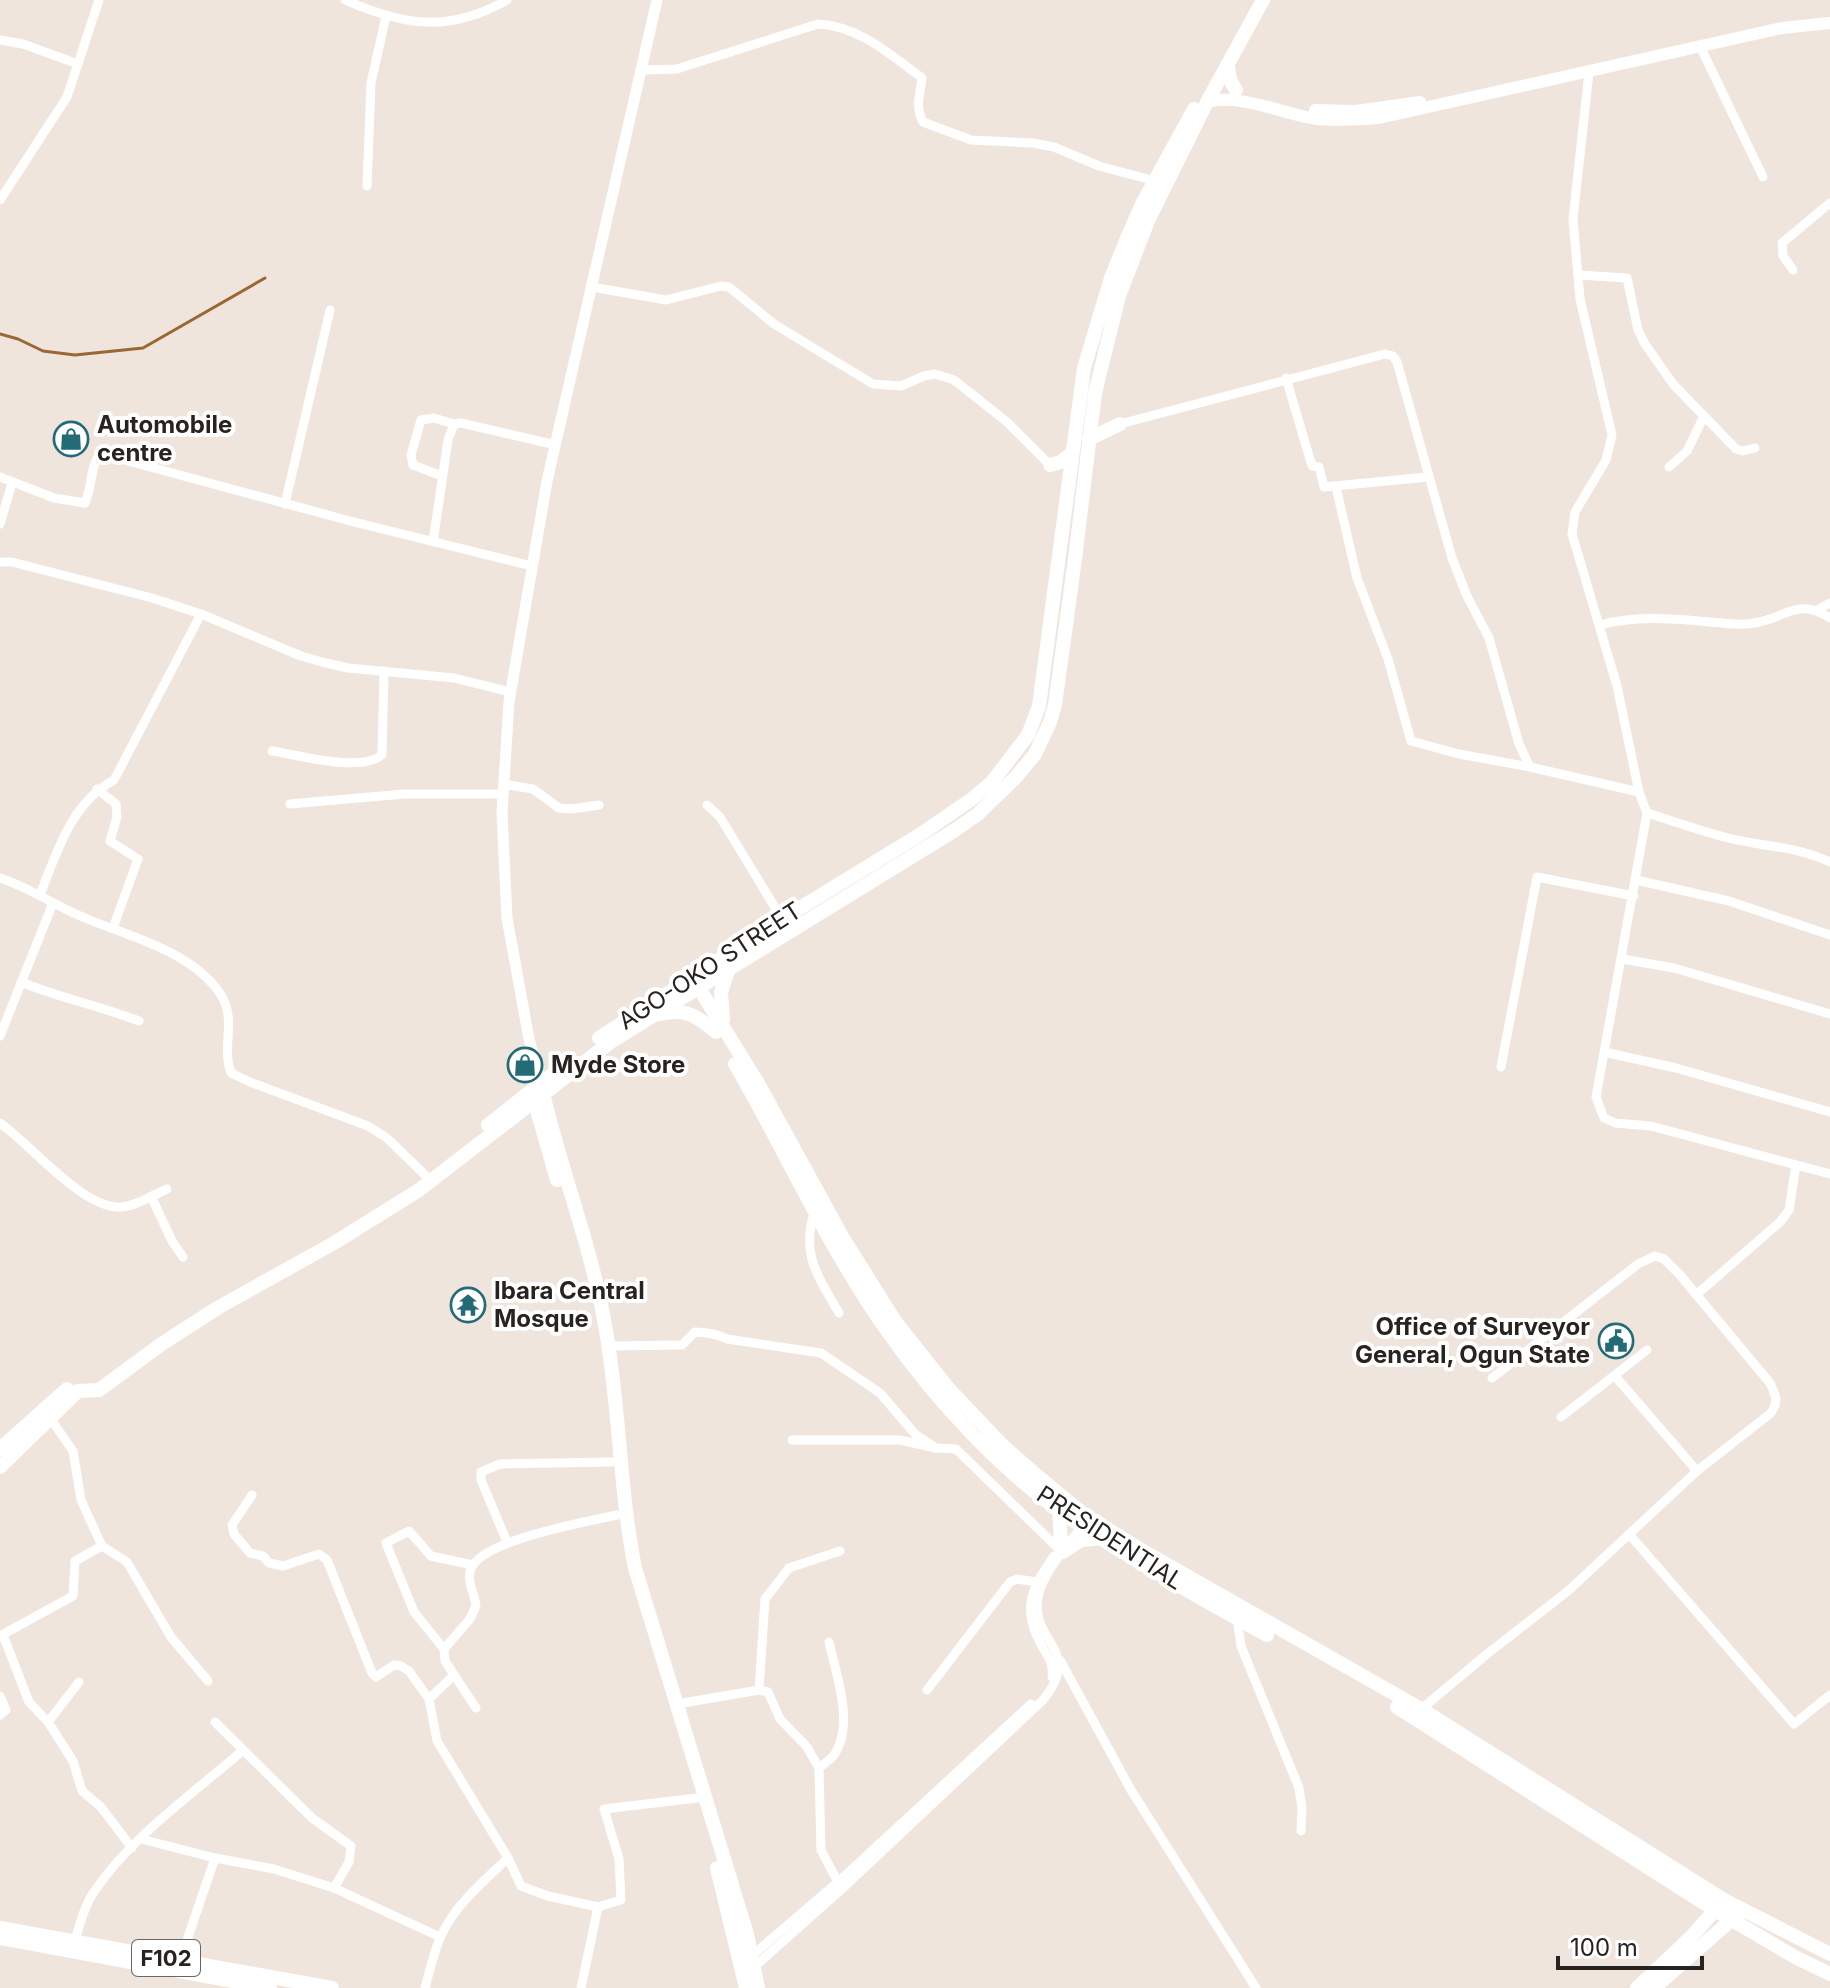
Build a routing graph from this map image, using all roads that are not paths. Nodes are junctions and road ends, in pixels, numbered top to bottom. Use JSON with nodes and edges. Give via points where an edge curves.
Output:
{"nodes":[{"id":1,"x":99,"y":0,"type":"edge"},
{"id":2,"x":345,"y":0,"type":"edge"},
{"id":3,"x":507,"y":0,"type":"edge"},
{"id":4,"x":657,"y":0,"type":"edge"},
{"id":5,"x":1253,"y":0,"type":"edge"},
{"id":6,"x":1263,"y":0,"type":"edge"},
{"id":7,"x":386,"y":16,"type":"junction"},
{"id":8,"x":1830,"y":16,"type":"edge"},
{"id":9,"x":1830,"y":23,"type":"edge"},
{"id":10,"x":0,"y":40,"type":"edge"},
{"id":11,"x":1700,"y":46,"type":"junction"},
{"id":12,"x":78,"y":64,"type":"junction"},
{"id":13,"x":1228,"y":66,"type":"junction"},
{"id":14,"x":643,"y":70,"type":"junction"},
{"id":15,"x":1589,"y":72,"type":"junction"},
{"id":16,"x":1216,"y":86,"type":"junction"},
{"id":17,"x":1236,"y":90,"type":"junction"},
{"id":18,"x":1207,"y":102,"type":"junction"},
{"id":19,"x":1763,"y":177,"type":"dead end"},
{"id":20,"x":1155,"y":181,"type":"junction"},
{"id":21,"x":367,"y":186,"type":"dead end"},
{"id":22,"x":0,"y":200,"type":"edge"},
{"id":23,"x":1830,"y":203,"type":"edge"},
{"id":24,"x":1793,"y":270,"type":"dead end"},
{"id":25,"x":1578,"y":275,"type":"junction"},
{"id":26,"x":592,"y":287,"type":"junction"},
{"id":27,"x":330,"y":310,"type":"dead end"},
{"id":28,"x":1091,"y":369,"type":"junction"},
{"id":29,"x":1286,"y":378,"type":"junction"},
{"id":30,"x":1088,"y":392,"type":"junction"},
{"id":31,"x":1093,"y":408,"type":"junction"},
{"id":32,"x":1704,"y":416,"type":"junction"},
{"id":33,"x":454,"y":424,"type":"junction"},
{"id":34,"x":1120,"y":424,"type":"junction"},
{"id":35,"x":1089,"y":439,"type":"junction"},
{"id":36,"x":556,"y":445,"type":"junction"},
{"id":37,"x":1755,"y":448,"type":"dead end"},
{"id":38,"x":1072,"y":453,"type":"junction"},
{"id":39,"x":1050,"y":465,"type":"junction"},
{"id":40,"x":1669,"y":467,"type":"dead end"},
{"id":41,"x":442,"y":476,"type":"junction"},
{"id":42,"x":0,"y":477,"type":"edge"},
{"id":43,"x":1428,"y":477,"type":"junction"},
{"id":44,"x":1069,"y":480,"type":"junction"},
{"id":45,"x":12,"y":483,"type":"junction"},
{"id":46,"x":1336,"y":487,"type":"junction"},
{"id":47,"x":285,"y":504,"type":"junction"},
{"id":48,"x":0,"y":524,"type":"edge"},
{"id":49,"x":433,"y":542,"type":"junction"},
{"id":50,"x":0,"y":562,"type":"edge"},
{"id":51,"x":532,"y":566,"type":"junction"},
{"id":52,"x":1830,"y":603,"type":"edge"},
{"id":53,"x":1817,"y":610,"type":"junction"},
{"id":54,"x":201,"y":614,"type":"junction"},
{"id":55,"x":1830,"y":618,"type":"edge"},
{"id":56,"x":1600,"y":625,"type":"junction"},
{"id":57,"x":384,"y":671,"type":"junction"},
{"id":58,"x":510,"y":692,"type":"junction"},
{"id":59,"x":272,"y":751,"type":"dead end"},
{"id":60,"x":1530,"y":767,"type":"junction"},
{"id":61,"x":97,"y":789,"type":"junction"},
{"id":62,"x":503,"y":789,"type":"junction"},
{"id":63,"x":1639,"y":792,"type":"junction"},
{"id":64,"x":290,"y":804,"type":"dead end"},
{"id":65,"x":599,"y":805,"type":"dead end"},
{"id":66,"x":707,"y":805,"type":"dead end"},
{"id":67,"x":1647,"y":813,"type":"junction"},
{"id":68,"x":1830,"y":862,"type":"edge"},
{"id":69,"x":0,"y":878,"type":"edge"},
{"id":70,"x":1636,"y":880,"type":"junction"},
{"id":71,"x":40,"y":895,"type":"junction"},
{"id":72,"x":1634,"y":896,"type":"junction"},
{"id":73,"x":53,"y":903,"type":"junction"},
{"id":74,"x":782,"y":919,"type":"junction"},
{"id":75,"x":113,"y":928,"type":"junction"},
{"id":76,"x":1830,"y":935,"type":"edge"},
{"id":77,"x":1622,"y":959,"type":"junction"},
{"id":78,"x":729,"y":968,"type":"junction"},
{"id":79,"x":21,"y":982,"type":"junction"},
{"id":80,"x":691,"y":984,"type":"junction"},
{"id":81,"x":1830,"y":1014,"type":"edge"},
{"id":82,"x":648,"y":1019,"type":"junction"},
{"id":83,"x":139,"y":1021,"type":"dead end"},
{"id":84,"x":720,"y":1030,"type":"junction"},
{"id":85,"x":0,"y":1036,"type":"edge"},
{"id":86,"x":1604,"y":1052,"type":"junction"},
{"id":87,"x":1501,"y":1067,"type":"dead end"},
{"id":88,"x":537,"y":1092,"type":"junction"},
{"id":89,"x":1830,"y":1112,"type":"edge"},
{"id":90,"x":0,"y":1123,"type":"edge"},
{"id":91,"x":1796,"y":1165,"type":"junction"},
{"id":92,"x":1830,"y":1174,"type":"edge"},
{"id":93,"x":425,"y":1175,"type":"junction"},
{"id":94,"x":167,"y":1189,"type":"dead end"},
{"id":95,"x":151,"y":1196,"type":"junction"},
{"id":96,"x":815,"y":1211,"type":"junction"},
{"id":97,"x":183,"y":1257,"type":"dead end"},
{"id":98,"x":1696,"y":1295,"type":"junction"},
{"id":99,"x":839,"y":1313,"type":"dead end"},
{"id":100,"x":609,"y":1346,"type":"junction"},
{"id":101,"x":1647,"y":1350,"type":"dead end"},
{"id":102,"x":1615,"y":1376,"type":"junction"},
{"id":103,"x":1492,"y":1378,"type":"dead end"},
{"id":104,"x":96,"y":1386,"type":"junction"},
{"id":105,"x":75,"y":1388,"type":"junction"},
{"id":106,"x":1561,"y":1417,"type":"dead end"},
{"id":107,"x":50,"y":1418,"type":"junction"},
{"id":108,"x":792,"y":1440,"type":"dead end"},
{"id":109,"x":936,"y":1448,"type":"junction"},
{"id":110,"x":0,"y":1449,"type":"edge"},
{"id":111,"x":612,"y":1462,"type":"junction"},
{"id":112,"x":0,"y":1467,"type":"edge"},
{"id":113,"x":1697,"y":1471,"type":"junction"},
{"id":114,"x":252,"y":1495,"type":"dead end"},
{"id":115,"x":1059,"y":1509,"type":"junction"},
{"id":116,"x":617,"y":1515,"type":"junction"},
{"id":117,"x":1083,"y":1520,"type":"junction"},
{"id":118,"x":1629,"y":1534,"type":"junction"},
{"id":119,"x":1103,"y":1538,"type":"junction"},
{"id":120,"x":507,"y":1542,"type":"junction"},
{"id":121,"x":102,"y":1546,"type":"junction"},
{"id":122,"x":1061,"y":1548,"type":"junction"},
{"id":123,"x":840,"y":1551,"type":"dead end"},
{"id":124,"x":473,"y":1565,"type":"junction"},
{"id":125,"x":1037,"y":1582,"type":"junction"},
{"id":126,"x":1237,"y":1618,"type":"junction"},
{"id":127,"x":2,"y":1636,"type":"edge"},
{"id":128,"x":829,"y":1642,"type":"dead end"},
{"id":129,"x":444,"y":1649,"type":"junction"},
{"id":130,"x":1057,"y":1653,"type":"junction"},
{"id":131,"x":454,"y":1675,"type":"junction"},
{"id":132,"x":208,"y":1681,"type":"dead end"},
{"id":133,"x":79,"y":1682,"type":"dead end"},
{"id":134,"x":759,"y":1690,"type":"junction"},
{"id":135,"x":927,"y":1690,"type":"dead end"},
{"id":136,"x":1830,"y":1695,"type":"edge"},
{"id":137,"x":0,"y":1696,"type":"edge"},
{"id":138,"x":429,"y":1699,"type":"junction"},
{"id":139,"x":677,"y":1704,"type":"junction"},
{"id":140,"x":476,"y":1708,"type":"dead end"},
{"id":141,"x":1418,"y":1713,"type":"junction"},
{"id":142,"x":0,"y":1715,"type":"edge"},
{"id":143,"x":48,"y":1722,"type":"junction"},
{"id":144,"x":215,"y":1722,"type":"dead end"},
{"id":145,"x":242,"y":1751,"type":"junction"},
{"id":146,"x":819,"y":1768,"type":"junction"},
{"id":147,"x":697,"y":1798,"type":"junction"},
{"id":148,"x":1301,"y":1831,"type":"dead end"},
{"id":149,"x":141,"y":1839,"type":"junction"},
{"id":150,"x":132,"y":1848,"type":"junction"},
{"id":151,"x":215,"y":1858,"type":"junction"},
{"id":152,"x":508,"y":1858,"type":"junction"},
{"id":153,"x":840,"y":1886,"type":"junction"},
{"id":154,"x":334,"y":1888,"type":"junction"},
{"id":155,"x":1720,"y":1905,"type":"junction"},
{"id":156,"x":598,"y":1907,"type":"junction"},
{"id":157,"x":1737,"y":1915,"type":"junction"},
{"id":158,"x":0,"y":1928,"type":"edge"},
{"id":159,"x":440,"y":1937,"type":"junction"},
{"id":160,"x":0,"y":1938,"type":"edge"},
{"id":161,"x":75,"y":1941,"type":"junction"},
{"id":162,"x":1830,"y":1954,"type":"edge"},
{"id":163,"x":189,"y":1962,"type":"junction"},
{"id":164,"x":748,"y":1970,"type":"edge"},
{"id":165,"x":1830,"y":1974,"type":"edge"},
{"id":166,"x":270,"y":1988,"type":"edge"},
{"id":167,"x":332,"y":1988,"type":"edge"},
{"id":168,"x":425,"y":1988,"type":"edge"},
{"id":169,"x":581,"y":1988,"type":"edge"},
{"id":170,"x":758,"y":1988,"type":"edge"},
{"id":171,"x":1256,"y":1988,"type":"edge"},
{"id":172,"x":1637,"y":1988,"type":"edge"},
{"id":173,"x":1654,"y":1988,"type":"edge"}],
"edges":[{"from":1,"to":12,"type":"street"},
{"from":2,"to":7,"type":"street"},
{"from":3,"to":7,"type":"street","via":[[471,18],[446,23]]},
{"from":4,"to":14,"type":"street"},
{"from":5,"to":20,"type":"main road"},
{"from":6,"to":13,"type":"main road"},
{"from":7,"to":21,"type":"street","via":[[371,83]]},
{"from":8,"to":17,"type":"main road","via":[[1772,22],[1389,107],[1319,111]]},
{"from":9,"to":11,"type":"main road","via":[[1794,25]]},
{"from":10,"to":12,"type":"street"},
{"from":11,"to":15,"type":"main road"},
{"from":11,"to":19,"type":"street"},
{"from":12,"to":22,"type":"street","via":[[67,97]]},
{"from":13,"to":16,"type":"main road"},
{"from":13,"to":17,"type":"main road"},
{"from":14,"to":20,"type":"street","via":[[677,69],[818,24],[832,25],[879,46],[922,78],[918,113],[923,122],[971,140],[1054,147]]},
{"from":14,"to":26,"type":"street"},
{"from":15,"to":18,"type":"main road","via":[[1379,118],[1316,118],[1234,98]]},
{"from":15,"to":25,"type":"street","via":[[1574,198]]},
{"from":16,"to":17,"type":"main road"},
{"from":16,"to":18,"type":"main road"},
{"from":18,"to":28,"type":"main road","via":[[1139,242]]},
{"from":20,"to":28,"type":"main road","via":[[1111,278]]},
{"from":23,"to":24,"type":"street","via":[[1782,243]]},
{"from":25,"to":32,"type":"street","via":[[1627,278],[1645,344]]},
{"from":25,"to":56,"type":"street","via":[[1612,435],[1606,460],[1575,512],[1572,534]]},
{"from":26,"to":36,"type":"street"},
{"from":26,"to":39,"type":"street","via":[[666,300],[729,287],[774,324],[873,384],[901,386],[935,374],[954,380]]},
{"from":27,"to":47,"type":"street"},
{"from":28,"to":30,"type":"main road"},
{"from":29,"to":34,"type":"street"},
{"from":29,"to":43,"type":"street","via":[[1393,356]]},
{"from":29,"to":46,"type":"street","via":[[1312,466],[1319,467],[1324,487]]},
{"from":30,"to":31,"type":"main road"},
{"from":30,"to":38,"type":"main road","name":"AGO-OKO STREET"},
{"from":31,"to":34,"type":"main road","via":[[1105,420]]},
{"from":31,"to":35,"type":"main road"},
{"from":32,"to":37,"type":"street","via":[[1736,449]]},
{"from":32,"to":40,"type":"street","via":[[1687,451]]},
{"from":33,"to":36,"type":"street"},
{"from":33,"to":41,"type":"street"},
{"from":33,"to":41,"type":"street","via":[[421,420],[411,455],[413,465]]},
{"from":34,"to":35,"type":"main road"},
{"from":35,"to":78,"type":"main road","via":[[1055,705],[1035,754],[978,814]]},
{"from":36,"to":51,"type":"street"},
{"from":38,"to":39,"type":"main road"},
{"from":38,"to":44,"type":"main road","name":"AGO-OKO STREET"},
{"from":39,"to":44,"type":"main road"},
{"from":41,"to":49,"type":"street"},
{"from":42,"to":45,"type":"street"},
{"from":43,"to":46,"type":"street"},
{"from":43,"to":60,"type":"street","via":[[1452,558],[1489,638]]},
{"from":44,"to":74,"type":"main road","name":"AGO-OKO STREET","via":[[1039,706],[1028,735],[972,799]]},
{"from":45,"to":47,"type":"street","via":[[85,503],[95,460],[106,455]]},
{"from":45,"to":48,"type":"street"},
{"from":46,"to":60,"type":"street","via":[[1357,578],[1411,741]]},
{"from":47,"to":49,"type":"street"},
{"from":49,"to":51,"type":"street"},
{"from":50,"to":54,"type":"street","via":[[95,582]]},
{"from":51,"to":58,"type":"street"},
{"from":52,"to":53,"type":"street"},
{"from":53,"to":55,"type":"street"},
{"from":53,"to":56,"type":"street","via":[[1786,611],[1749,624],[1622,619]]},
{"from":54,"to":57,"type":"street","via":[[301,656]]},
{"from":54,"to":61,"type":"street","via":[[114,780]]},
{"from":56,"to":63,"type":"street"},
{"from":57,"to":58,"type":"street","via":[[454,678]]},
{"from":57,"to":59,"type":"street","via":[[382,755],[355,763]]},
{"from":58,"to":62,"type":"street"},
{"from":60,"to":63,"type":"street"},
{"from":61,"to":71,"type":"street","via":[[67,826]]},
{"from":61,"to":75,"type":"street","via":[[116,804],[110,841],[138,859]]},
{"from":62,"to":64,"type":"street"},
{"from":62,"to":65,"type":"street","via":[[533,789],[559,808]]},
{"from":62,"to":88,"type":"street","via":[[507,918]]},
{"from":63,"to":67,"type":"street"},
{"from":66,"to":74,"type":"street","via":[[720,817]]},
{"from":67,"to":68,"type":"street"},
{"from":67,"to":70,"type":"street"},
{"from":69,"to":71,"type":"street"},
{"from":70,"to":72,"type":"street"},
{"from":70,"to":76,"type":"street","via":[[1729,901]]},
{"from":71,"to":73,"type":"street"},
{"from":72,"to":77,"type":"street"},
{"from":72,"to":87,"type":"street","via":[[1537,877]]},
{"from":73,"to":75,"type":"street"},
{"from":73,"to":79,"type":"street"},
{"from":74,"to":80,"type":"main road","name":"AGO-OKO STREET"},
{"from":75,"to":93,"type":"street","via":[[170,953],[202,973],[221,995],[230,1015],[231,1073],[368,1126]]},
{"from":77,"to":81,"type":"street","via":[[1674,968]]},
{"from":77,"to":86,"type":"street"},
{"from":78,"to":80,"type":"main road"},
{"from":78,"to":84,"type":"main road","via":[[721,992]]},
{"from":79,"to":83,"type":"street"},
{"from":79,"to":85,"type":"street"},
{"from":80,"to":82,"type":"main road"},
{"from":80,"to":84,"type":"main road","name":"PRESIDENTIAL"},
{"from":80,"to":88,"type":"main road","name":"AGO-OKO STREET","via":[[605,1034]]},
{"from":82,"to":84,"type":"main road","via":[[685,1011]]},
{"from":82,"to":88,"type":"main road"},
{"from":84,"to":96,"type":"main road","name":"PRESIDENTIAL"},
{"from":84,"to":117,"type":"main road","via":[[843,1238],[921,1356],[1002,1445]]},
{"from":86,"to":89,"type":"street"},
{"from":86,"to":91,"type":"street","via":[[1596,1097],[1604,1118]]},
{"from":88,"to":93,"type":"main road","name":"AGO-OKO STREET"},
{"from":88,"to":100,"type":"main road"},
{"from":88,"to":104,"type":"main road","via":[[388,1210],[219,1307]]},
{"from":88,"to":111,"type":"main road","via":[[597,1326]]},
{"from":90,"to":95,"type":"street","via":[[71,1185],[103,1205],[121,1207]]},
{"from":91,"to":92,"type":"street"},
{"from":91,"to":98,"type":"street","via":[[1789,1210],[1780,1222]]},
{"from":93,"to":104,"type":"main road","name":"AGO-OKO STREET","via":[[313,1247],[202,1309]]},
{"from":94,"to":95,"type":"street"},
{"from":95,"to":97,"type":"street"},
{"from":96,"to":99,"type":"street","via":[[808,1237],[810,1257]]},
{"from":96,"to":115,"type":"main road","name":"PRESIDENTIAL","via":[[915,1369],[999,1458]]},
{"from":98,"to":103,"type":"street","via":[[1664,1259],[1655,1256]]},
{"from":98,"to":113,"type":"street","via":[[1777,1397],[1771,1413]]},
{"from":100,"to":109,"type":"street","via":[[682,1345],[701,1332],[821,1353],[880,1393],[915,1434]]},
{"from":100,"to":139,"type":"main road","via":[[630,1542]]},
{"from":101,"to":102,"type":"street"},
{"from":102,"to":106,"type":"street"},
{"from":102,"to":113,"type":"street"},
{"from":104,"to":105,"type":"main road"},
{"from":105,"to":107,"type":"main road"},
{"from":105,"to":110,"type":"main road"},
{"from":107,"to":112,"type":"main road"},
{"from":107,"to":121,"type":"street","via":[[73,1451],[81,1500]]},
{"from":108,"to":109,"type":"street","via":[[900,1440]]},
{"from":109,"to":122,"type":"street","via":[[956,1449]]},
{"from":111,"to":116,"type":"main road"},
{"from":111,"to":120,"type":"street","via":[[500,1464],[481,1472]]},
{"from":113,"to":118,"type":"street"},
{"from":114,"to":138,"type":"street","via":[[232,1525],[250,1553],[283,1566],[324,1556],[372,1673],[376,1677],[401,1666]]},
{"from":115,"to":117,"type":"main road","name":"PRESIDENTIAL"},
{"from":115,"to":122,"type":"main road"},
{"from":116,"to":120,"type":"street"},
{"from":116,"to":147,"type":"main road","via":[[628,1570]]},
{"from":117,"to":119,"type":"main road","name":"PRESIDENTIAL"},
{"from":117,"to":122,"type":"street"},
{"from":117,"to":141,"type":"main road"},
{"from":118,"to":136,"type":"street","via":[[1794,1724]]},
{"from":118,"to":141,"type":"street","via":[[1568,1591]]},
{"from":119,"to":122,"type":"main road"},
{"from":119,"to":126,"type":"main road","name":"PRESIDENTIAL"},
{"from":120,"to":124,"type":"street"},
{"from":121,"to":127,"type":"street","via":[[75,1561],[73,1596]]},
{"from":121,"to":132,"type":"street","via":[[127,1562],[171,1637]]},
{"from":122,"to":125,"type":"street"},
{"from":122,"to":130,"type":"street","via":[[1038,1597],[1040,1621]]},
{"from":123,"to":134,"type":"street","via":[[789,1568],[765,1599]]},
{"from":124,"to":129,"type":"street","via":[[469,1572],[476,1606]]},
{"from":124,"to":129,"type":"street","via":[[431,1556],[409,1531],[386,1543],[414,1612]]},
{"from":125,"to":135,"type":"street","via":[[1010,1582]]},
{"from":125,"to":153,"type":"street","via":[[1030,1615],[1052,1662],[1049,1685]]},
{"from":126,"to":141,"type":"main road","name":"PRESIDENTIAL"},
{"from":126,"to":148,"type":"street","via":[[1241,1646],[1299,1788]]},
{"from":127,"to":143,"type":"street","via":[[29,1702]]},
{"from":128,"to":146,"type":"street","via":[[843,1721],[833,1756]]},
{"from":129,"to":131,"type":"street"},
{"from":130,"to":153,"type":"street","via":[[1059,1675],[1043,1700]]},
{"from":130,"to":171,"type":"street","via":[[1131,1790]]},
{"from":131,"to":138,"type":"street"},
{"from":131,"to":140,"type":"street"},
{"from":133,"to":143,"type":"street"},
{"from":134,"to":139,"type":"street"},
{"from":134,"to":146,"type":"street","via":[[768,1692],[780,1719]]},
{"from":137,"to":142,"type":"street","via":[[6,1710]]},
{"from":138,"to":152,"type":"street","via":[[437,1741]]},
{"from":139,"to":164,"type":"main road"},
{"from":141,"to":155,"type":"main road"},
{"from":143,"to":150,"type":"street","via":[[73,1761],[82,1791]]},
{"from":144,"to":145,"type":"street"},
{"from":145,"to":149,"type":"street"},
{"from":145,"to":154,"type":"street","via":[[312,1818],[351,1846],[349,1862]]},
{"from":146,"to":153,"type":"street","via":[[821,1850]]},
{"from":147,"to":156,"type":"street","via":[[604,1809],[619,1859],[621,1900]]},
{"from":147,"to":164,"type":"main road"},
{"from":149,"to":150,"type":"street"},
{"from":149,"to":151,"type":"street"},
{"from":150,"to":161,"type":"street","via":[[94,1891]]},
{"from":151,"to":154,"type":"street"},
{"from":151,"to":163,"type":"street","via":[[187,1940]]},
{"from":152,"to":156,"type":"street","via":[[521,1886]]},
{"from":152,"to":159,"type":"street","via":[[475,1889]]},
{"from":153,"to":164,"type":"street"},
{"from":154,"to":159,"type":"street"},
{"from":155,"to":157,"type":"main road"},
{"from":155,"to":172,"type":"main road"},
{"from":156,"to":169,"type":"street"},
{"from":157,"to":162,"type":"main road"},
{"from":157,"to":165,"type":"main road"},
{"from":157,"to":173,"type":"main road"},
{"from":158,"to":161,"type":"main road","number":"F102"},
{"from":159,"to":168,"type":"street"},
{"from":160,"to":166,"type":"main road","number":"F102"},
{"from":161,"to":163,"type":"main road","number":"F102"},
{"from":163,"to":167,"type":"main road","number":"F102"},
{"from":164,"to":170,"type":"main road"}]}
